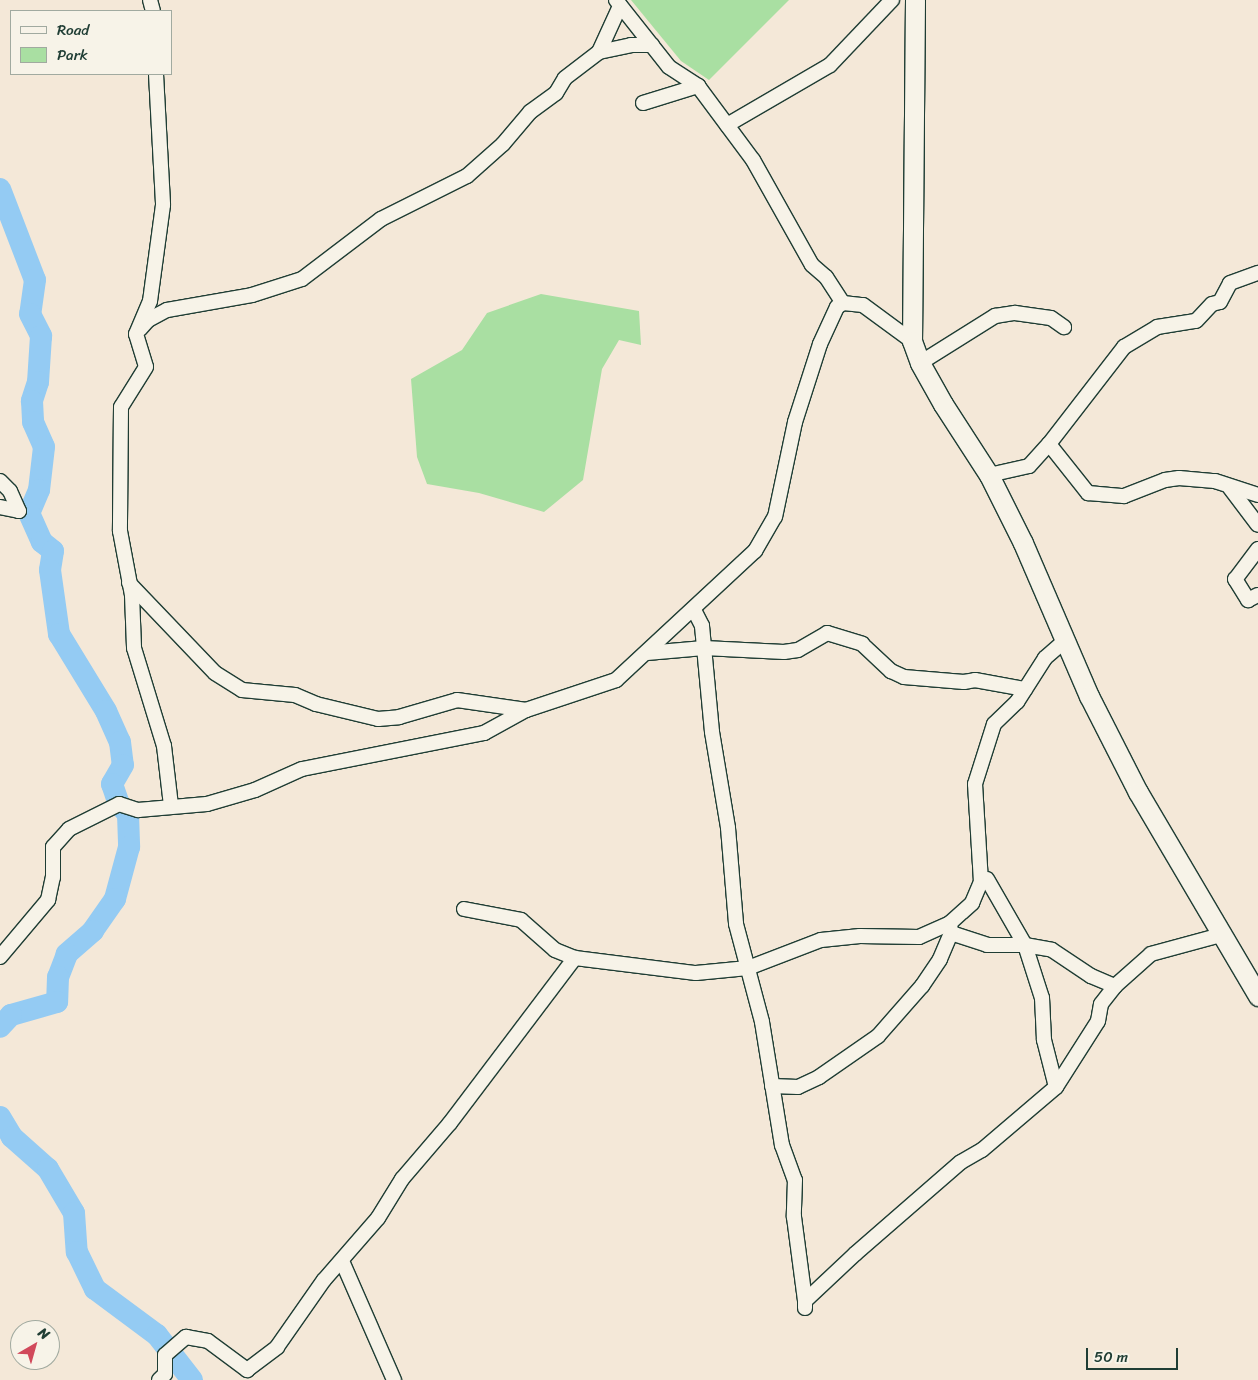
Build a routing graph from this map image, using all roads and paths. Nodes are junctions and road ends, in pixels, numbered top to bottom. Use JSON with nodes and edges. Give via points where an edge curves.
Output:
{"nodes":[{"id":1,"x":892,"y":0,"type":"edge"},
{"id":2,"x":915,"y":0,"type":"edge"},
{"id":3,"x":618,"y":3,"type":"edge"},
{"id":4,"x":652,"y":45,"type":"junction"},
{"id":5,"x":599,"y":52,"type":"junction"},
{"id":6,"x":156,"y":75,"type":"edge"},
{"id":7,"x":698,"y":86,"type":"junction"},
{"id":8,"x":643,"y":104,"type":"dead end"},
{"id":9,"x":727,"y":125,"type":"junction"},
{"id":10,"x":1258,"y":273,"type":"edge"},
{"id":11,"x":843,"y":303,"type":"junction"},
{"id":12,"x":1064,"y":327,"type":"dead end"},
{"id":13,"x":136,"y":334,"type":"junction"},
{"id":14,"x":912,"y":341,"type":"junction"},
{"id":15,"x":920,"y":363,"type":"junction"},
{"id":16,"x":1049,"y":444,"type":"junction"},
{"id":17,"x":989,"y":475,"type":"junction"},
{"id":18,"x":0,"y":481,"type":"edge"},
{"id":19,"x":1230,"y":488,"type":"junction"},
{"id":20,"x":1258,"y":495,"type":"edge"},
{"id":21,"x":0,"y":508,"type":"edge"},
{"id":22,"x":1258,"y":525,"type":"edge"},
{"id":23,"x":1258,"y":549,"type":"edge"},
{"id":24,"x":129,"y":584,"type":"junction"},
{"id":25,"x":1258,"y":595,"type":"edge"},
{"id":26,"x":694,"y":610,"type":"junction"},
{"id":27,"x":1066,"y":640,"type":"junction"},
{"id":28,"x":704,"y":648,"type":"junction"},
{"id":29,"x":647,"y":653,"type":"junction"},
{"id":30,"x":1025,"y":689,"type":"junction"},
{"id":31,"x":526,"y":710,"type":"junction"},
{"id":32,"x":171,"y":806,"type":"junction"},
{"id":33,"x":987,"y":879,"type":"dead end"},
{"id":34,"x":464,"y":909,"type":"dead end"},
{"id":35,"x":951,"y":928,"type":"junction"},
{"id":36,"x":1221,"y":935,"type":"junction"},
{"id":37,"x":1025,"y":945,"type":"junction"},
{"id":38,"x":0,"y":957,"type":"edge"},
{"id":39,"x":575,"y":958,"type":"junction"},
{"id":40,"x":748,"y":968,"type":"junction"},
{"id":41,"x":1115,"y":986,"type":"junction"},
{"id":42,"x":1258,"y":996,"type":"edge"},
{"id":43,"x":772,"y":1086,"type":"junction"},
{"id":44,"x":1056,"y":1087,"type":"junction"},
{"id":45,"x":342,"y":1261,"type":"junction"},
{"id":46,"x":247,"y":1370,"type":"junction"},
{"id":47,"x":159,"y":1380,"type":"edge"},
{"id":48,"x":258,"y":1380,"type":"edge"},
{"id":49,"x":394,"y":1380,"type":"edge"}],
"edges":[{"from":1,"to":9,"type":"street","via":[[830,65]]},
{"from":2,"to":14,"type":"street"},
{"from":3,"to":4,"type":"street"},
{"from":3,"to":5,"type":"street"},
{"from":4,"to":5,"type":"street"},
{"from":4,"to":7,"type":"street","via":[[669,67]]},
{"from":5,"to":13,"type":"street","via":[[565,78],[556,93],[530,112],[503,144],[467,176],[381,219],[302,279],[252,295],[167,310],[148,320]]},
{"from":6,"to":13,"type":"street","via":[[163,204],[150,301]]},
{"from":7,"to":8,"type":"street"},
{"from":7,"to":9,"type":"street"},
{"from":9,"to":11,"type":"street","via":[[754,160],[812,265],[826,277]]},
{"from":10,"to":16,"type":"street","via":[[1230,283],[1220,302],[1212,304],[1196,321],[1156,328],[1124,347]]},
{"from":11,"to":14,"type":"street","via":[[863,305]]},
{"from":11,"to":26,"type":"street","via":[[837,307],[820,344],[795,422],[783,489],[772,524],[755,551]]},
{"from":12,"to":15,"type":"street","via":[[1051,318],[1015,313],[995,316]]},
{"from":13,"to":24,"type":"street","via":[[146,367],[121,407],[120,531]]},
{"from":14,"to":15,"type":"street"},
{"from":15,"to":17,"type":"street"},
{"from":16,"to":17,"type":"street","via":[[1028,466]]},
{"from":16,"to":19,"type":"street","via":[[1088,493],[1124,496],[1179,478],[1215,481]]},
{"from":17,"to":27,"type":"street"},
{"from":18,"to":21,"type":"street","via":[[10,491],[19,511]]},
{"from":19,"to":20,"type":"street"},
{"from":19,"to":22,"type":"street"},
{"from":23,"to":25,"type":"street","via":[[1235,579],[1248,600]]},
{"from":24,"to":31,"type":"street","via":[[215,673],[242,690],[295,695],[316,704],[378,719],[399,717],[457,700]]},
{"from":24,"to":32,"type":"street","via":[[134,648],[164,746]]},
{"from":26,"to":28,"type":"street","via":[[702,626]]},
{"from":26,"to":29,"type":"street"},
{"from":27,"to":30,"type":"street","via":[[1045,658]]},
{"from":27,"to":36,"type":"street","via":[[1089,696],[1138,792]]},
{"from":28,"to":29,"type":"street"},
{"from":28,"to":30,"type":"street","via":[[784,652],[798,650],[828,633],[862,644],[891,671],[904,677],[975,680]]},
{"from":28,"to":40,"type":"street","via":[[716,760],[728,828],[736,924]]},
{"from":29,"to":31,"type":"street","via":[[616,680]]},
{"from":30,"to":35,"type":"street","via":[[994,724],[982,757],[975,784],[981,882],[972,903]]},
{"from":31,"to":32,"type":"street","via":[[484,733],[302,769],[255,790],[215,802]]},
{"from":32,"to":38,"type":"street","via":[[138,810],[119,804],[69,829],[53,847],[53,876],[48,900]]},
{"from":33,"to":37,"type":"street"},
{"from":34,"to":39,"type":"street","via":[[521,920],[556,950]]},
{"from":35,"to":37,"type":"street","via":[[987,945]]},
{"from":35,"to":40,"type":"street","via":[[920,937],[860,936],[821,940]]},
{"from":35,"to":43,"type":"street","via":[[922,986],[878,1036],[819,1077],[798,1087]]},
{"from":36,"to":41,"type":"street","via":[[1150,954]]},
{"from":36,"to":42,"type":"street"},
{"from":37,"to":41,"type":"street","via":[[1052,950],[1091,976]]},
{"from":37,"to":44,"type":"street","via":[[1042,998],[1044,1040]]},
{"from":39,"to":40,"type":"street","via":[[696,973]]},
{"from":39,"to":45,"type":"street","via":[[450,1123],[402,1178],[378,1218]]},
{"from":40,"to":43,"type":"street"},
{"from":41,"to":44,"type":"street","via":[[1101,1004],[1098,1021]]},
{"from":43,"to":44,"type":"street","via":[[782,1145],[795,1180],[794,1217],[805,1305],[961,1162],[982,1150]]},
{"from":45,"to":46,"type":"street","via":[[324,1280],[277,1347]]},
{"from":45,"to":49,"type":"street"},
{"from":46,"to":47,"type":"street","via":[[208,1341],[186,1338],[165,1355],[166,1374]]},
{"from":46,"to":48,"type":"street"}]}
